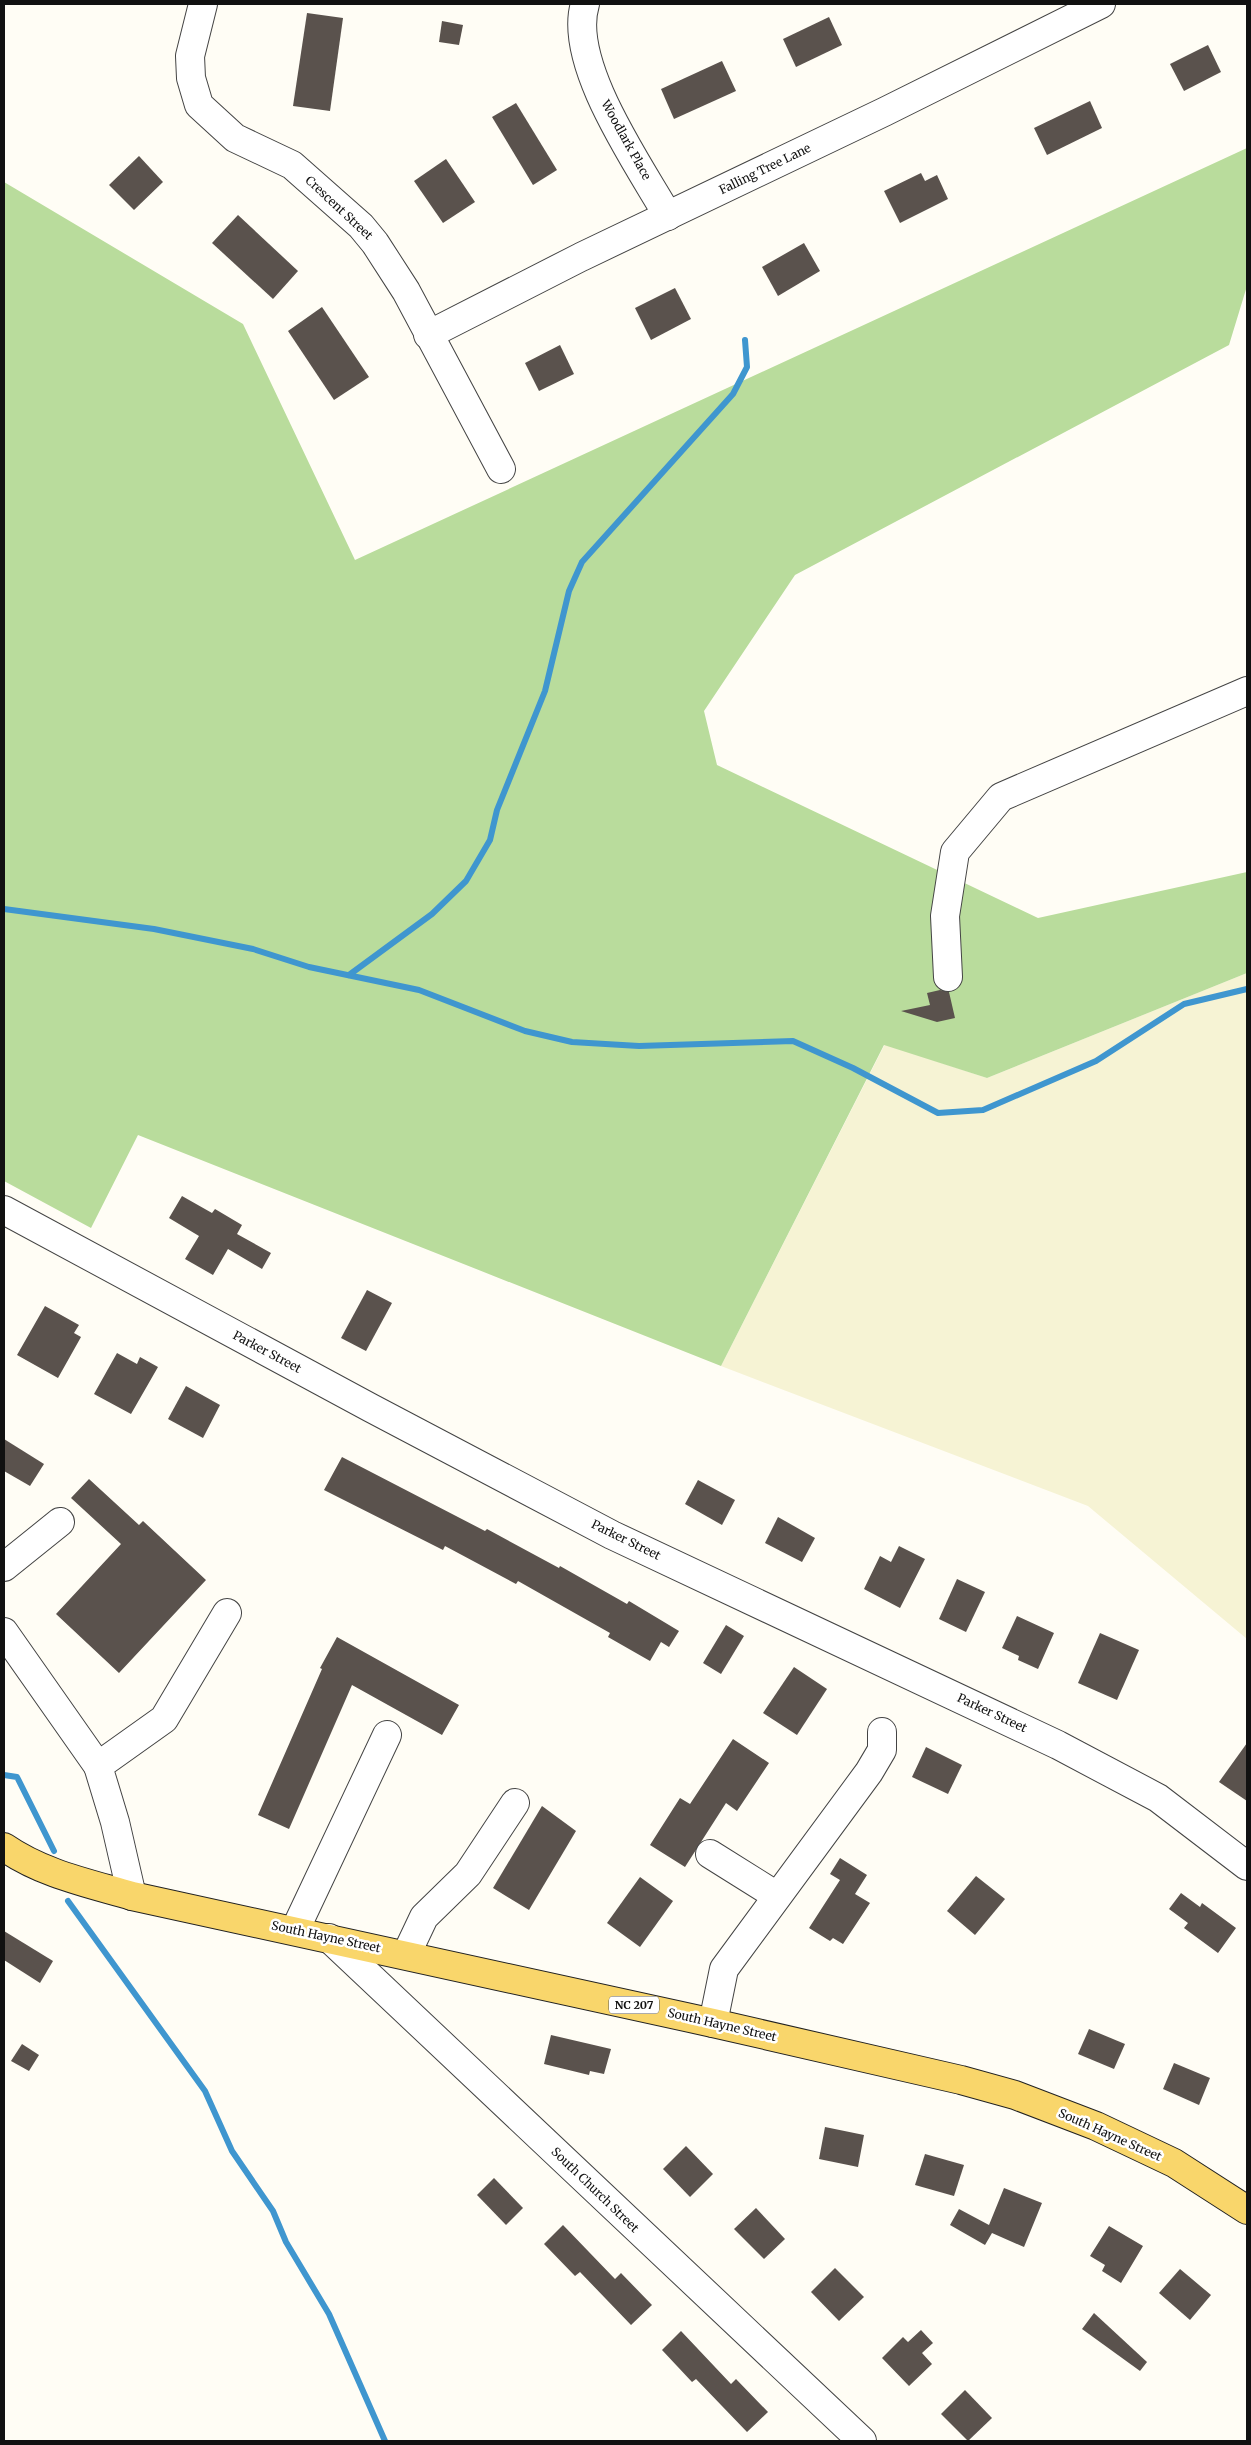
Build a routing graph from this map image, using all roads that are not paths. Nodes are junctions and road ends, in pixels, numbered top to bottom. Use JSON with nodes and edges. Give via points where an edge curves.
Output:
{"nodes":[{"id":1,"x":203,"y":4,"type":"edge"},
{"id":2,"x":585,"y":4,"type":"edge"},
{"id":3,"x":1101,"y":4,"type":"edge"},
{"id":4,"x":668,"y":216,"type":"junction"},
{"id":5,"x":428,"y":335,"type":"junction"},
{"id":6,"x":501,"y":469,"type":"dead end"},
{"id":7,"x":1247,"y":691,"type":"edge"},
{"id":8,"x":948,"y":977,"type":"dead end"},
{"id":9,"x":4,"y":1210,"type":"edge"},
{"id":10,"x":60,"y":1522,"type":"dead end"},
{"id":11,"x":4,"y":1567,"type":"edge"},
{"id":12,"x":227,"y":1613,"type":"dead end"},
{"id":13,"x":4,"y":1632,"type":"edge"},
{"id":14,"x":882,"y":1732,"type":"dead end"},
{"id":15,"x":387,"y":1735,"type":"dead end"},
{"id":16,"x":98,"y":1766,"type":"junction"},
{"id":17,"x":515,"y":1803,"type":"dead end"},
{"id":18,"x":4,"y":1847,"type":"edge"},
{"id":19,"x":710,"y":1854,"type":"dead end"},
{"id":20,"x":1247,"y":1866,"type":"edge"},
{"id":21,"x":132,"y":1896,"type":"junction"},
{"id":22,"x":777,"y":1896,"type":"junction"},
{"id":23,"x":295,"y":1930,"type":"junction"},
{"id":24,"x":329,"y":1938,"type":"junction"},
{"id":25,"x":406,"y":1955,"type":"junction"},
{"id":26,"x":713,"y":2023,"type":"junction"},
{"id":27,"x":1247,"y":2210,"type":"edge"},
{"id":28,"x":862,"y":2441,"type":"edge"}],
"edges":[{"from":1,"to":5,"type":"street","name":"Crescent Street","via":[[190,56],[191,78],[199,105],[235,138],[292,165],[361,226],[406,291]]},
{"from":2,"to":4,"type":"street","name":"Woodlark Place","via":[[582,42],[602,100]]},
{"from":3,"to":4,"type":"street","name":"Falling Tree Lane"},
{"from":4,"to":5,"type":"street","name":"Falling Tree Lane"},
{"from":5,"to":6,"type":"street","name":"Crescent Street"},
{"from":7,"to":8,"type":"street","via":[[1000,797],[955,852],[945,916]]},
{"from":9,"to":20,"type":"street","name":"Parker Street","via":[[612,1535],[1067,1749],[1158,1798]]},
{"from":10,"to":11,"type":"street"},
{"from":12,"to":16,"type":"street","via":[[164,1719]]},
{"from":13,"to":16,"type":"street"},
{"from":14,"to":22,"type":"street","via":[[882,1750],[869,1772]]},
{"from":15,"to":23,"type":"street"},
{"from":16,"to":21,"type":"street"},
{"from":17,"to":25,"type":"street","via":[[468,1874],[424,1917]]},
{"from":18,"to":21,"type":"main road","name":"South Hayne Street","number":"NC 207","via":[[24,1861],[63,1877]]},
{"from":19,"to":22,"type":"street"},
{"from":21,"to":23,"type":"main road","name":"South Hayne Street","number":"NC 207"},
{"from":22,"to":26,"type":"street","via":[[724,1968]]},
{"from":23,"to":24,"type":"main road","name":"South Hayne Street","number":"NC 207"},
{"from":24,"to":25,"type":"main road","name":"South Hayne Street","number":"NC 207"},
{"from":24,"to":28,"type":"street","name":"South Church Street"},
{"from":25,"to":26,"type":"main road","name":"South Hayne Street","number":"NC 207"},
{"from":26,"to":27,"type":"main road","name":"South Hayne Street","number":"NC 207","via":[[1015,2095],[1096,2126],[1174,2163]]}]}
